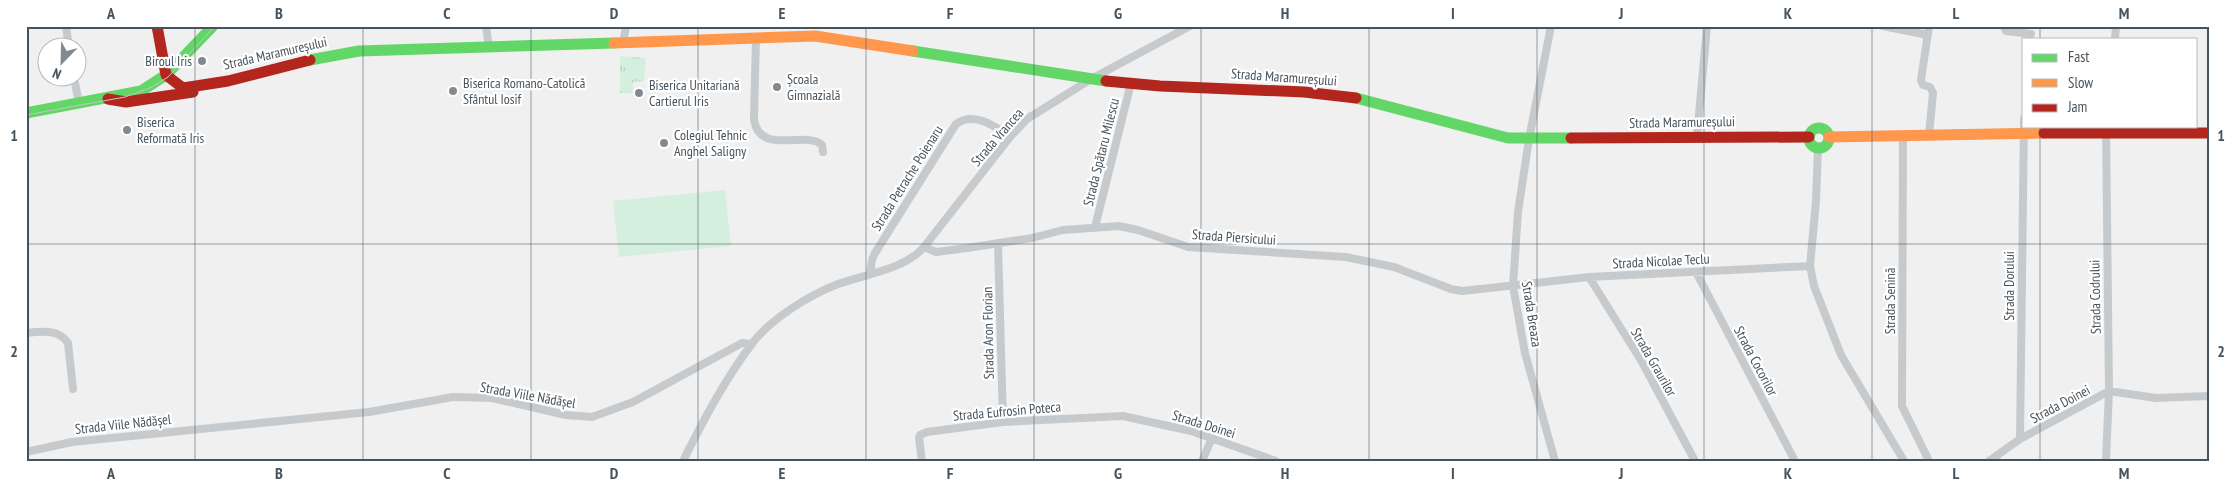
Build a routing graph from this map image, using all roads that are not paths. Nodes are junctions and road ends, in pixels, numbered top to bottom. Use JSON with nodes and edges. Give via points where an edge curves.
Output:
{"nodes":[{"id":1,"x":157,"y":26,"type":"edge"},
{"id":2,"x":213,"y":26,"type":"edge"},
{"id":3,"x":486,"y":26,"type":"edge"},
{"id":4,"x":626,"y":26,"type":"edge"},
{"id":5,"x":1190,"y":26,"type":"edge"},
{"id":6,"x":1551,"y":26,"type":"edge"},
{"id":7,"x":1707,"y":26,"type":"edge"},
{"id":8,"x":1883,"y":26,"type":"edge"},
{"id":9,"x":2004,"y":26,"type":"edge"},
{"id":10,"x":1928,"y":30,"type":"edge"},
{"id":11,"x":2032,"y":33,"type":"edge"},
{"id":12,"x":756,"y":37,"type":"junction"},
{"id":13,"x":623,"y":43,"type":"junction"},
{"id":14,"x":489,"y":48,"type":"junction"},
{"id":15,"x":166,"y":75,"type":"junction"},
{"id":16,"x":1104,"y":77,"type":"junction"},
{"id":17,"x":1085,"y":78,"type":"junction"},
{"id":18,"x":156,"y":83,"type":"junction"},
{"id":19,"x":1130,"y":83,"type":"junction"},
{"id":20,"x":206,"y":86,"type":"junction"},
{"id":21,"x":76,"y":88,"type":"edge"},
{"id":22,"x":171,"y":96,"type":"junction"},
{"id":23,"x":108,"y":99,"type":"junction"},
{"id":24,"x":78,"y":103,"type":"junction"},
{"id":25,"x":26,"y":113,"type":"edge"},
{"id":26,"x":2023,"y":128,"type":"edge"},
{"id":27,"x":2105,"y":130,"type":"edge"},
{"id":28,"x":2209,"y":133,"type":"edge"},
{"id":29,"x":2022,"y":134,"type":"junction"},
{"id":30,"x":1929,"y":135,"type":"junction"},
{"id":31,"x":1697,"y":136,"type":"junction"},
{"id":32,"x":1903,"y":136,"type":"junction"},
{"id":33,"x":1010,"y":137,"type":"junction"},
{"id":34,"x":1809,"y":137,"type":"junction"},
{"id":35,"x":1829,"y":137,"type":"junction"},
{"id":36,"x":1529,"y":139,"type":"junction"},
{"id":37,"x":1818,"y":148,"type":"junction"},
{"id":38,"x":823,"y":152,"type":"dead end"},
{"id":39,"x":1095,"y":227,"type":"junction"},
{"id":40,"x":998,"y":243,"type":"junction"},
{"id":41,"x":924,"y":247,"type":"junction"},
{"id":42,"x":1810,"y":266,"type":"junction"},
{"id":43,"x":1696,"y":272,"type":"junction"},
{"id":44,"x":870,"y":274,"type":"junction"},
{"id":45,"x":1589,"y":278,"type":"junction"},
{"id":46,"x":1513,"y":286,"type":"junction"},
{"id":47,"x":26,"y":333,"type":"edge"},
{"id":48,"x":751,"y":344,"type":"junction"},
{"id":49,"x":73,"y":388,"type":"dead end"},
{"id":50,"x":2109,"y":392,"type":"junction"},
{"id":51,"x":2209,"y":396,"type":"edge"},
{"id":52,"x":1123,"y":416,"type":"joint"},
{"id":53,"x":1003,"y":422,"type":"junction"},
{"id":54,"x":1212,"y":438,"type":"junction"},
{"id":55,"x":2020,"y":439,"type":"junction"},
{"id":56,"x":26,"y":452,"type":"edge"},
{"id":57,"x":683,"y":461,"type":"edge"},
{"id":58,"x":922,"y":461,"type":"edge"},
{"id":59,"x":1202,"y":461,"type":"edge"},
{"id":60,"x":1276,"y":461,"type":"edge"},
{"id":61,"x":1555,"y":461,"type":"edge"},
{"id":62,"x":1695,"y":461,"type":"edge"},
{"id":63,"x":1795,"y":461,"type":"edge"},
{"id":64,"x":1904,"y":461,"type":"edge"},
{"id":65,"x":1929,"y":461,"type":"edge"},
{"id":66,"x":1989,"y":461,"type":"edge"},
{"id":67,"x":2106,"y":461,"type":"edge"}],
"edges":[{"from":1,"to":15,"type":"main road"},
{"from":2,"to":15,"type":"main road"},
{"from":3,"to":14,"type":"street"},
{"from":4,"to":13,"type":"street"},
{"from":5,"to":16,"type":"street"},
{"from":6,"to":36,"type":"street","name":"Strada Breaza"},
{"from":7,"to":31,"type":"street"},
{"from":8,"to":10,"type":"street"},
{"from":9,"to":11,"type":"street","via":[[2006,31]]},
{"from":10,"to":30,"type":"street","via":[[1921,80],[1933,93]]},
{"from":12,"to":13,"type":"main road","name":"Strada Maramureșului"},
{"from":12,"to":17,"type":"main road","name":"Strada Maramureșului","via":[[815,36]]},
{"from":12,"to":38,"type":"street","via":[[754,120],[757,130],[780,141],[817,141]]},
{"from":13,"to":14,"type":"main road","name":"Strada Maramureșului"},
{"from":14,"to":20,"type":"main road","name":"Strada Maramureșului","via":[[344,53]]},
{"from":15,"to":18,"type":"main road"},
{"from":15,"to":20,"type":"main road","name":"Strada Maramureșului","via":[[183,88]]},
{"from":16,"to":17,"type":"main road","name":"Strada Maramureșului"},
{"from":16,"to":19,"type":"main road","name":"Strada Maramureșului"},
{"from":17,"to":33,"type":"street","name":"Strada Vrancea","via":[[1036,112]]},
{"from":18,"to":22,"type":"main road","via":[[160,91]]},
{"from":18,"to":23,"type":"main road","via":[[141,91]]},
{"from":19,"to":36,"type":"main road","name":"Strada Maramureșului","via":[[1353,97],[1489,134]]},
{"from":19,"to":39,"type":"street","name":"Strada Spătaru Milescu"},
{"from":20,"to":22,"type":"main road","via":[[196,92]]},
{"from":21,"to":24,"type":"street"},
{"from":22,"to":23,"type":"main road","via":[[126,102]]},
{"from":23,"to":24,"type":"main road"},
{"from":24,"to":25,"type":"main road"},
{"from":26,"to":29,"type":"street","name":"Strada Dorului"},
{"from":27,"to":28,"type":"main road","name":"Strada Maramureșului"},
{"from":27,"to":29,"type":"main road","name":"Strada Maramureșului"},
{"from":27,"to":50,"type":"street","name":"Strada Codrului"},
{"from":29,"to":30,"type":"main road","name":"Strada Maramureșului"},
{"from":29,"to":55,"type":"street","name":"Strada Dorului"},
{"from":30,"to":32,"type":"main road","name":"Strada Maramureșului"},
{"from":31,"to":34,"type":"main road","name":"Strada Maramureșului"},
{"from":31,"to":36,"type":"main road","name":"Strada Maramureșului"},
{"from":32,"to":35,"type":"main road","name":"Strada Maramureșului"},
{"from":32,"to":65,"type":"street","name":"Strada Senină","via":[[1902,406]]},
{"from":33,"to":41,"type":"street","name":"Strada Vrancea"},
{"from":33,"to":44,"type":"street","name":"Strada Petrache Poienaru","via":[[984,121],[964,119],[956,124],[876,253]]},
{"from":34,"to":35,"type":"main road","name":"Strada Maramureșului","via":[[1811,131],[1820,128]]},
{"from":34,"to":37,"type":"main road","via":[[1810,143]]},
{"from":35,"to":37,"type":"main road","via":[[1825,146]]},
{"from":36,"to":46,"type":"street","name":"Strada Breaza","via":[[1518,212]]},
{"from":37,"to":42,"type":"street"},
{"from":39,"to":40,"type":"street","name":"Strada Piersicului"},
{"from":39,"to":46,"type":"street","name":"Strada Piersicului","via":[[1131,228],[1179,245],[1198,248],[1346,257],[1394,267],[1462,291]]},
{"from":40,"to":41,"type":"street","name":"Strada Piersicului","via":[[936,252]]},
{"from":40,"to":53,"type":"street","name":"Strada Aron Florian"},
{"from":41,"to":44,"type":"street","name":"Strada Vrancea","via":[[911,259]]},
{"from":42,"to":43,"type":"street","name":"Strada Nicolae Teclu"},
{"from":42,"to":64,"type":"street","via":[[1814,286],[1841,355]]},
{"from":43,"to":45,"type":"street","name":"Strada Nicolae Teclu"},
{"from":43,"to":63,"type":"street","name":"Strada Cocorilor"},
{"from":44,"to":48,"type":"street","name":"Strada Viile Nădășel","via":[[816,294],[791,310]]},
{"from":45,"to":46,"type":"street","name":"Strada Nicolae Teclu"},
{"from":45,"to":62,"type":"street","name":"Strada Graurilor","via":[[1642,362]]},
{"from":46,"to":61,"type":"street","name":"Strada Breaza","via":[[1525,353]]},
{"from":47,"to":49,"type":"street","via":[[54,332],[65,338]]},
{"from":48,"to":56,"type":"street","name":"Strada Viile Nădășel","via":[[742,343],[633,402],[592,417],[566,415],[492,398],[453,397],[369,412],[72,442]]},
{"from":48,"to":57,"type":"street"},
{"from":50,"to":51,"type":"street","name":"Strada Doinei","via":[[2156,398]]},
{"from":50,"to":55,"type":"street","name":"Strada Doinei"},
{"from":50,"to":67,"type":"street","name":"Strada Codrului"},
{"from":52,"to":53,"type":"street","name":"Strada Eufrosin Poteca"},
{"from":52,"to":54,"type":"street","name":"Strada Doinei"},
{"from":53,"to":58,"type":"street","name":"Strada Eufrosin Poteca","via":[[924,432],[919,438]]},
{"from":54,"to":59,"type":"street"},
{"from":54,"to":60,"type":"street","name":"Strada Doinei"},
{"from":55,"to":66,"type":"street","name":"Strada Doinei"}]}
